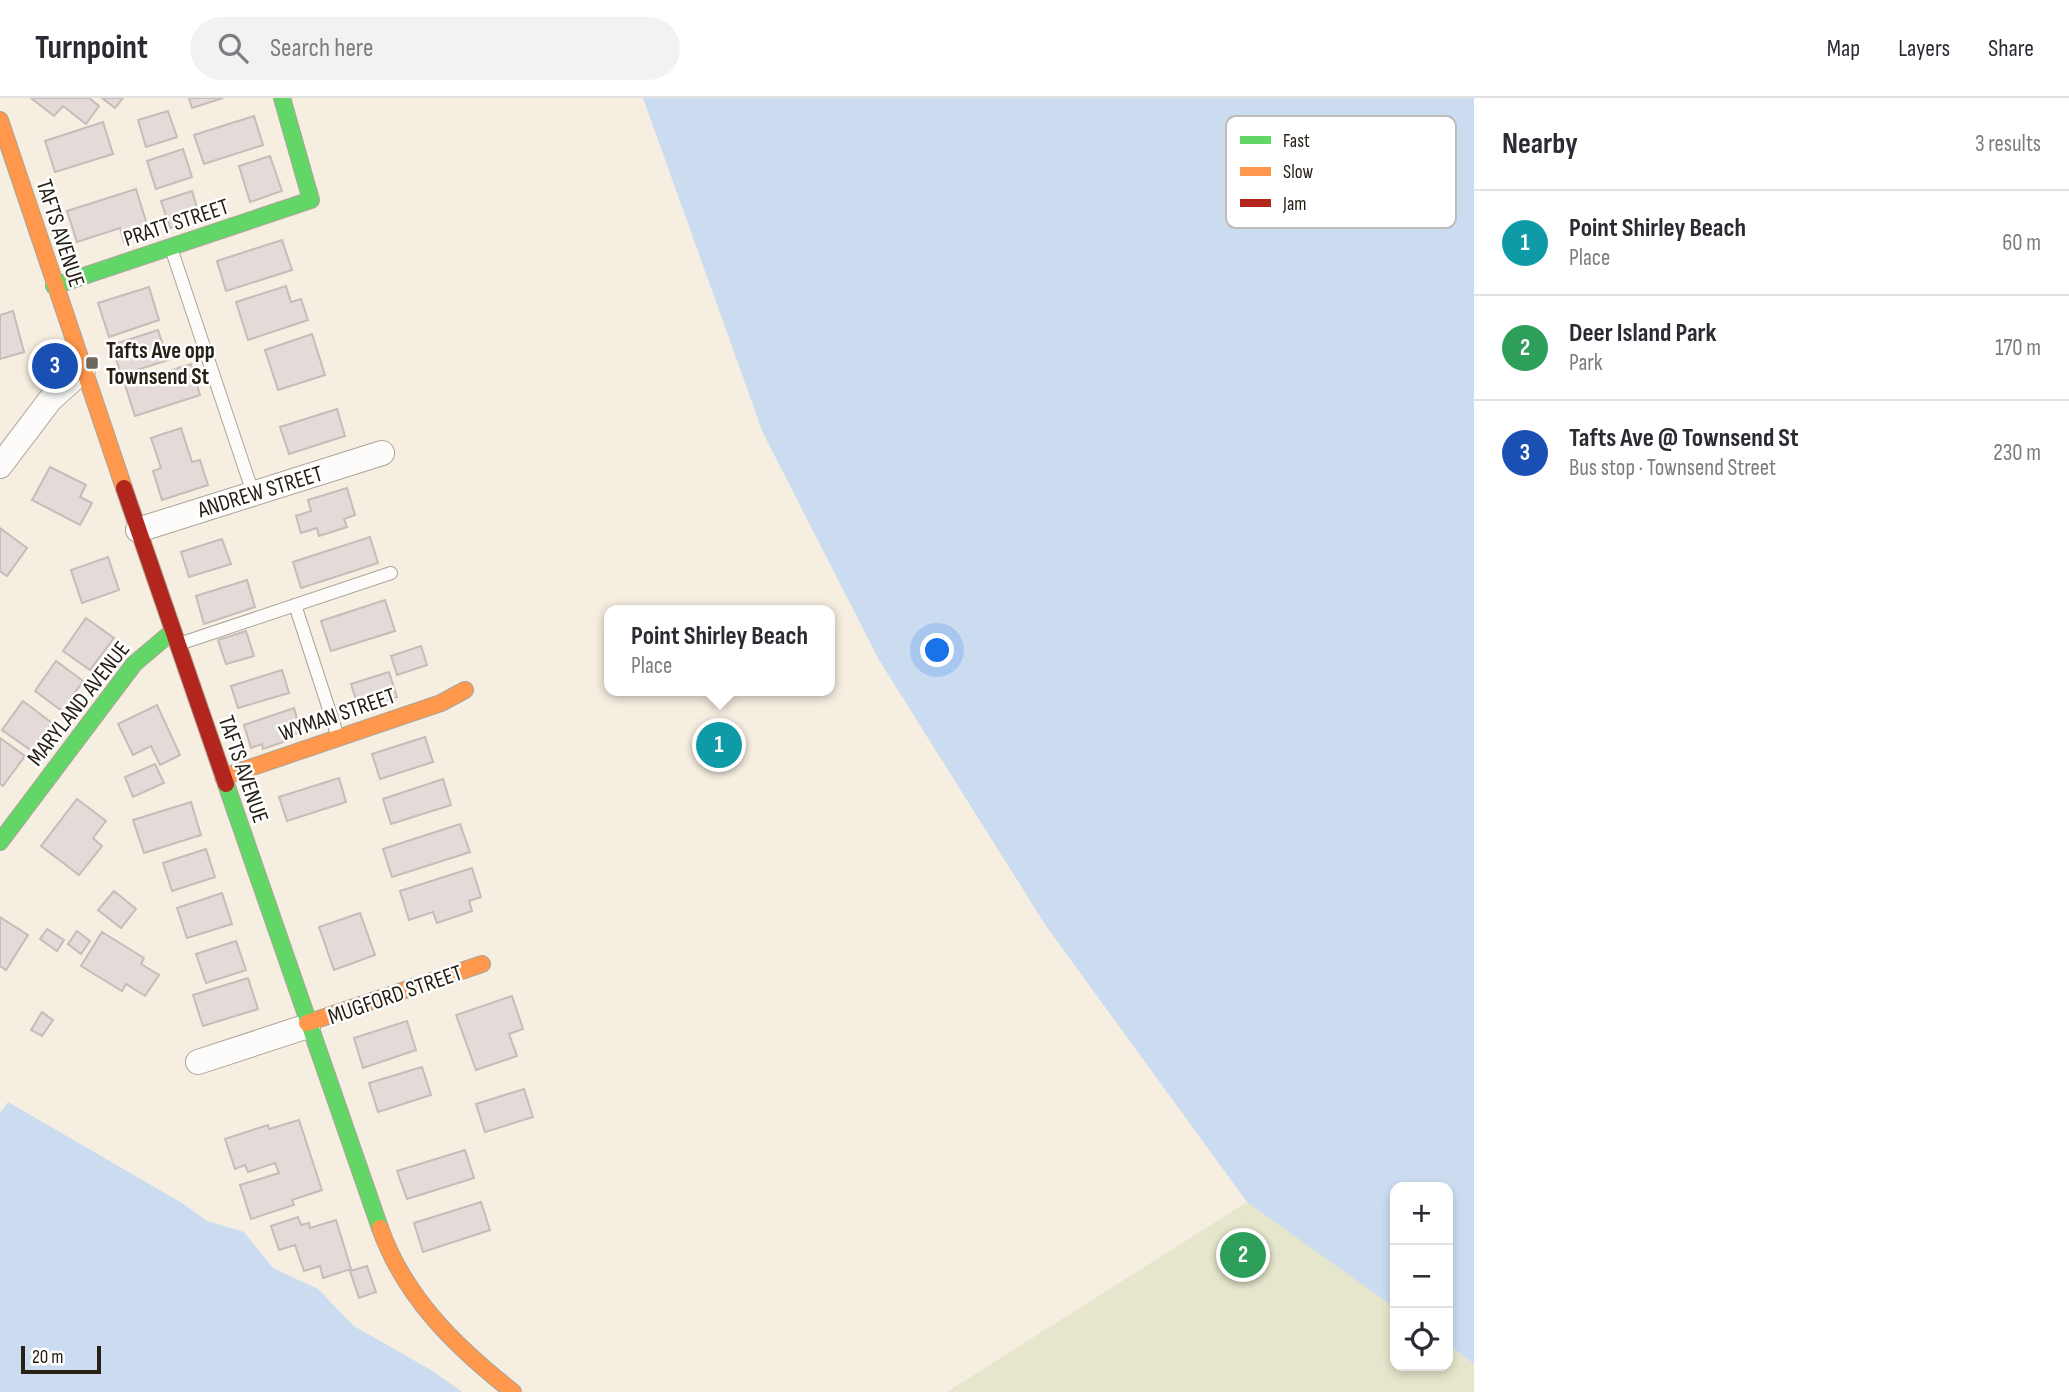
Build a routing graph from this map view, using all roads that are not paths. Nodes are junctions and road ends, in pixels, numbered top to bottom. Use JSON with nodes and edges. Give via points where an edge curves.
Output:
{"nodes":[{"id":1,"x":282,"y":98,"type":"edge"},
{"id":2,"x":0,"y":120,"type":"edge"},
{"id":3,"x":171,"y":247,"type":"junction"},
{"id":4,"x":54,"y":286,"type":"junction"},
{"id":5,"x":83,"y":370,"type":"junction"},
{"id":6,"x":382,"y":453,"type":"dead end"},
{"id":7,"x":0,"y":466,"type":"edge"},
{"id":8,"x":253,"y":493,"type":"junction"},
{"id":9,"x":138,"y":530,"type":"junction"},
{"id":10,"x":391,"y":573,"type":"dead end"},
{"id":11,"x":295,"y":605,"type":"junction"},
{"id":12,"x":175,"y":638,"type":"junction"},
{"id":13,"x":465,"y":690,"type":"dead end"},
{"id":14,"x":338,"y":738,"type":"junction"},
{"id":15,"x":223,"y":777,"type":"junction"},
{"id":16,"x":0,"y":842,"type":"edge"},
{"id":17,"x":482,"y":964,"type":"dead end"},
{"id":18,"x":308,"y":1024,"type":"junction"},
{"id":19,"x":198,"y":1062,"type":"dead end"},
{"id":20,"x":513,"y":1392,"type":"edge"}],
"edges":[{"from":1,"to":3,"type":"main road","name":"PRATT STREET","via":[[312,200]]},
{"from":2,"to":4,"type":"main road","name":"TAFTS AVENUE"},
{"from":3,"to":4,"type":"main road","name":"PRATT STREET"},
{"from":3,"to":8,"type":"lane"},
{"from":4,"to":5,"type":"main road","name":"TAFTS AVENUE"},
{"from":5,"to":7,"type":"street","via":[[50,400]]},
{"from":5,"to":9,"type":"main road","name":"TAFTS AVENUE"},
{"from":6,"to":8,"type":"street","name":"ANDREW STREET"},
{"from":8,"to":9,"type":"street","name":"ANDREW STREET"},
{"from":9,"to":12,"type":"main road","name":"TAFTS AVENUE"},
{"from":10,"to":11,"type":"lane"},
{"from":11,"to":12,"type":"lane"},
{"from":11,"to":14,"type":"lane"},
{"from":12,"to":15,"type":"main road","name":"TAFTS AVENUE"},
{"from":12,"to":16,"type":"main road","name":"MARYLAND AVENUE","via":[[134,664]]},
{"from":13,"to":14,"type":"main road","name":"WYMAN STREET","via":[[441,703]]},
{"from":14,"to":15,"type":"main road","name":"WYMAN STREET"},
{"from":15,"to":18,"type":"main road","name":"TAFTS AVENUE"},
{"from":17,"to":18,"type":"main road","name":"MUGFORD STREET"},
{"from":18,"to":19,"type":"street","name":"MUGFORD STREET"},
{"from":18,"to":20,"type":"main road","name":"TAFTS AVENUE","via":[[366,1195],[406,1285],[441,1331]]}]}
